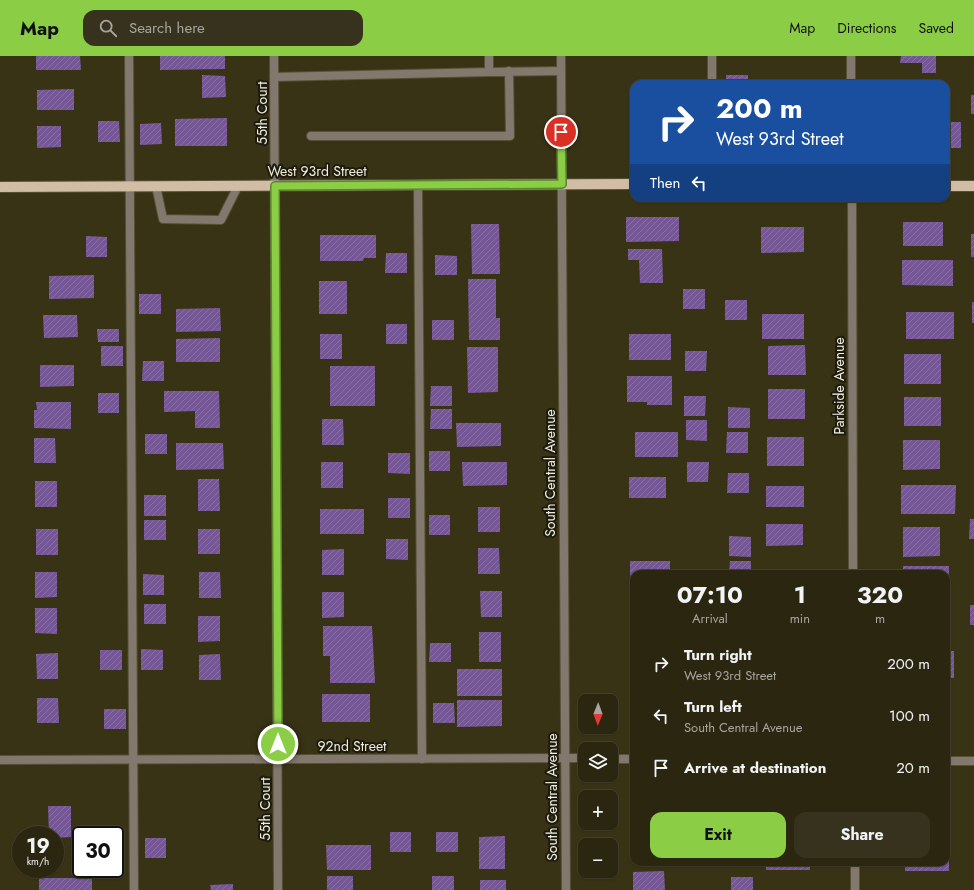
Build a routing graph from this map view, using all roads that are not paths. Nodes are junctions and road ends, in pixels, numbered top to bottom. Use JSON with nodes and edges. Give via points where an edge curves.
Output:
{"nodes":[{"id":1,"x":129,"y":56,"type":"edge"},
{"id":2,"x":274,"y":56,"type":"edge"},
{"id":3,"x":489,"y":56,"type":"edge"},
{"id":4,"x":561,"y":56,"type":"edge"},
{"id":5,"x":712,"y":56,"type":"edge"},
{"id":6,"x":851,"y":56,"type":"edge"},
{"id":7,"x":509,"y":71,"type":"junction"},
{"id":8,"x":561,"y":71,"type":"junction"},
{"id":9,"x":489,"y":72,"type":"junction"},
{"id":10,"x":274,"y":77,"type":"junction"},
{"id":11,"x":712,"y":80,"type":"edge"},
{"id":12,"x":851,"y":80,"type":"edge"},
{"id":13,"x":311,"y":136,"type":"dead end"},
{"id":14,"x":562,"y":184,"type":"junction"},
{"id":15,"x":630,"y":184,"type":"edge"},
{"id":16,"x":418,"y":185,"type":"junction"},
{"id":17,"x":130,"y":186,"type":"junction"},
{"id":18,"x":156,"y":186,"type":"junction"},
{"id":19,"x":238,"y":186,"type":"junction"},
{"id":20,"x":275,"y":186,"type":"junction"},
{"id":21,"x":950,"y":186,"type":"edge"},
{"id":22,"x":974,"y":186,"type":"edge"},
{"id":23,"x":0,"y":187,"type":"edge"},
{"id":24,"x":852,"y":202,"type":"edge"},
{"id":25,"x":853,"y":570,"type":"edge"},
{"id":26,"x":565,"y":758,"type":"junction"},
{"id":27,"x":578,"y":758,"type":"edge"},
{"id":28,"x":618,"y":758,"type":"edge"},
{"id":29,"x":278,"y":759,"type":"junction"},
{"id":30,"x":422,"y":759,"type":"junction"},
{"id":31,"x":630,"y":759,"type":"edge"},
{"id":32,"x":0,"y":760,"type":"edge"},
{"id":33,"x":133,"y":760,"type":"junction"},
{"id":34,"x":950,"y":761,"type":"edge"},
{"id":35,"x":974,"y":761,"type":"edge"},
{"id":36,"x":855,"y":866,"type":"edge"},
{"id":37,"x":134,"y":890,"type":"edge"},
{"id":38,"x":278,"y":890,"type":"edge"},
{"id":39,"x":566,"y":890,"type":"edge"},
{"id":40,"x":855,"y":890,"type":"edge"}],
"edges":[{"from":1,"to":17,"type":"street"},
{"from":2,"to":10,"type":"street","name":"55th Court"},
{"from":3,"to":9,"type":"street"},
{"from":4,"to":8,"type":"street","name":"South Central Avenue"},
{"from":5,"to":11,"type":"street"},
{"from":6,"to":12,"type":"street"},
{"from":7,"to":8,"type":"street"},
{"from":7,"to":9,"type":"street"},
{"from":7,"to":13,"type":"street","via":[[510,136]]},
{"from":8,"to":14,"type":"street","name":"South Central Avenue"},
{"from":9,"to":10,"type":"street"},
{"from":10,"to":20,"type":"street","name":"55th Court"},
{"from":14,"to":15,"type":"main road","name":"West 93rd Street"},
{"from":14,"to":16,"type":"main road","name":"West 93rd Street"},
{"from":14,"to":26,"type":"street","name":"South Central Avenue"},
{"from":16,"to":20,"type":"main road","name":"West 93rd Street"},
{"from":16,"to":30,"type":"street"},
{"from":17,"to":18,"type":"main road","name":"West 93rd Street"},
{"from":17,"to":23,"type":"main road","name":"West 93rd Street"},
{"from":17,"to":33,"type":"street"},
{"from":18,"to":19,"type":"main road","name":"West 93rd Street"},
{"from":18,"to":19,"type":"street","via":[[162,219],[221,220]]},
{"from":19,"to":20,"type":"main road","name":"West 93rd Street"},
{"from":20,"to":29,"type":"street","name":"55th Court"},
{"from":21,"to":22,"type":"main road"},
{"from":24,"to":25,"type":"street","name":"Parkside Avenue"},
{"from":26,"to":27,"type":"street","name":"92nd Street"},
{"from":26,"to":30,"type":"street","name":"92nd Street"},
{"from":26,"to":39,"type":"street","name":"South Central Avenue"},
{"from":28,"to":31,"type":"street"},
{"from":29,"to":30,"type":"street","name":"92nd Street"},
{"from":29,"to":33,"type":"street","name":"92nd Street"},
{"from":29,"to":38,"type":"street","name":"55th Court"},
{"from":32,"to":33,"type":"street","name":"92nd Street"},
{"from":33,"to":37,"type":"street"},
{"from":34,"to":35,"type":"street"},
{"from":36,"to":40,"type":"street"}]}
